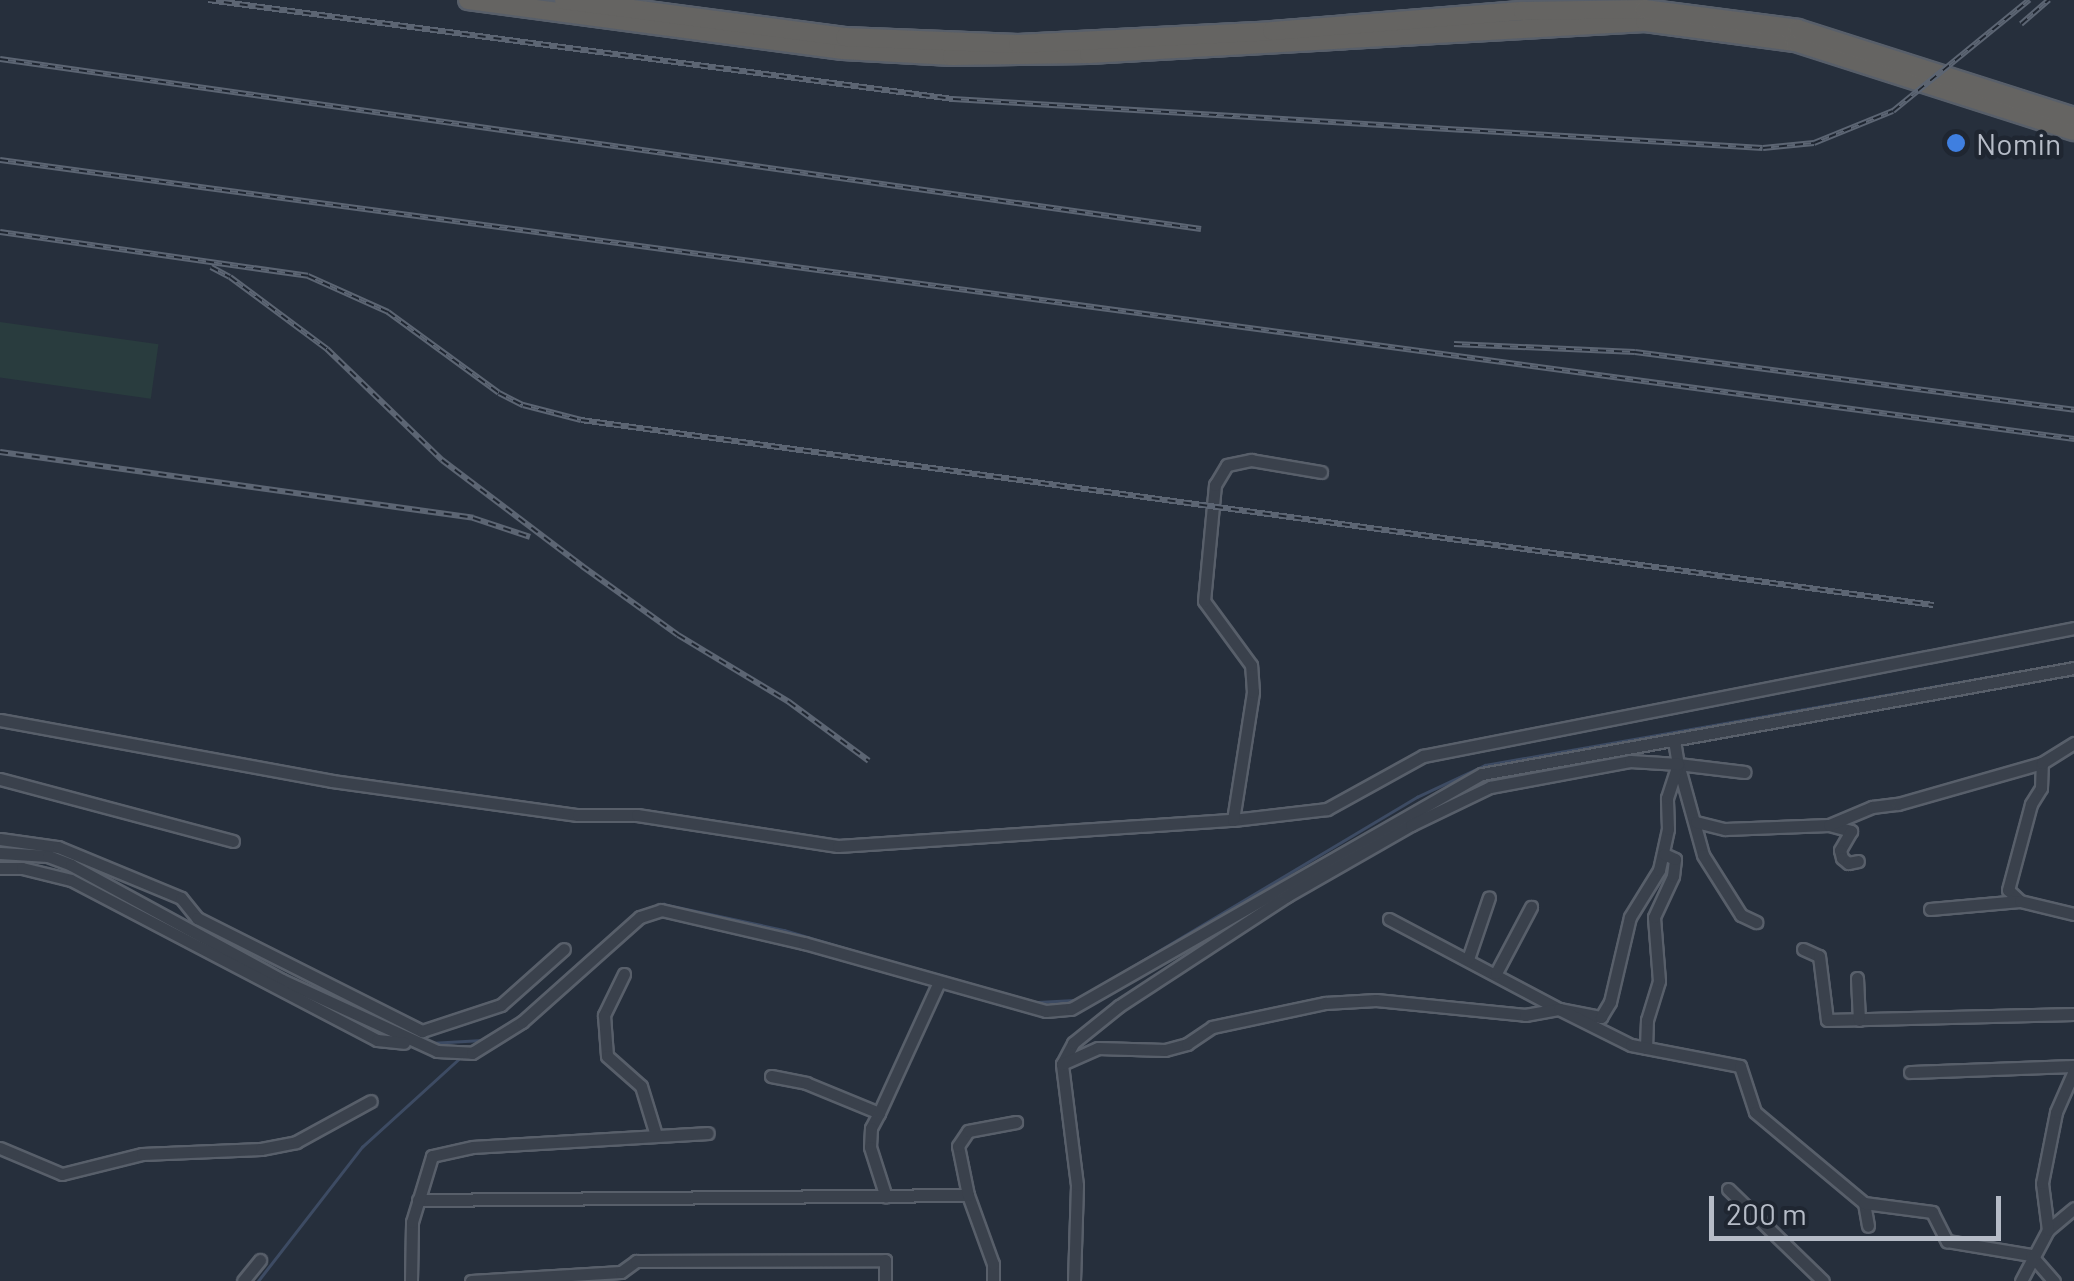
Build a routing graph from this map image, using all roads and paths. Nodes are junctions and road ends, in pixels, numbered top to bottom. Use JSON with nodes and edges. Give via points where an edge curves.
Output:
{"nodes":[{"id":1,"x":468,"y":0,"type":"edge"},
{"id":2,"x":564,"y":0,"type":"edge"},
{"id":3,"x":2074,"y":117,"type":"edge"},
{"id":4,"x":2074,"y":131,"type":"edge"},
{"id":5,"x":1321,"y":472,"type":"dead end"},
{"id":6,"x":2074,"y":628,"type":"edge"},
{"id":7,"x":2074,"y":668,"type":"edge"},
{"id":8,"x":0,"y":720,"type":"edge"},
{"id":9,"x":1674,"y":740,"type":"junction"},
{"id":10,"x":2074,"y":744,"type":"edge"},
{"id":11,"x":2042,"y":763,"type":"junction"},
{"id":12,"x":1678,"y":764,"type":"junction"},
{"id":13,"x":1745,"y":772,"type":"dead end"},
{"id":14,"x":0,"y":779,"type":"edge"},
{"id":15,"x":1233,"y":820,"type":"junction"},
{"id":16,"x":1696,"y":822,"type":"junction"},
{"id":17,"x":1828,"y":826,"type":"junction"},
{"id":18,"x":0,"y":840,"type":"edge"},
{"id":19,"x":233,"y":841,"type":"dead end"},
{"id":20,"x":0,"y":853,"type":"edge"},
{"id":21,"x":1664,"y":854,"type":"junction"},
{"id":22,"x":1858,"y":861,"type":"dead end"},
{"id":23,"x":0,"y":868,"type":"edge"},
{"id":24,"x":1489,"y":898,"type":"dead end"},
{"id":25,"x":2020,"y":902,"type":"junction"},
{"id":26,"x":1531,"y":907,"type":"dead end"},
{"id":27,"x":1930,"y":909,"type":"dead end"},
{"id":28,"x":2074,"y":914,"type":"edge"},
{"id":29,"x":1390,"y":919,"type":"dead end"},
{"id":30,"x":1756,"y":922,"type":"dead end"},
{"id":31,"x":564,"y":948,"type":"dead end"},
{"id":32,"x":1803,"y":949,"type":"dead end"},
{"id":33,"x":1468,"y":960,"type":"junction"},
{"id":34,"x":624,"y":974,"type":"dead end"},
{"id":35,"x":1496,"y":974,"type":"junction"},
{"id":36,"x":1858,"y":978,"type":"dead end"},
{"id":37,"x":938,"y":984,"type":"junction"},
{"id":38,"x":1559,"y":1010,"type":"junction"},
{"id":39,"x":2074,"y":1014,"type":"edge"},
{"id":40,"x":1859,"y":1020,"type":"junction"},
{"id":41,"x":414,"y":1044,"type":"junction"},
{"id":42,"x":1646,"y":1048,"type":"junction"},
{"id":43,"x":1062,"y":1064,"type":"junction"},
{"id":44,"x":2074,"y":1068,"type":"edge"},
{"id":45,"x":1910,"y":1072,"type":"dead end"},
{"id":46,"x":771,"y":1076,"type":"dead end"},
{"id":47,"x":2074,"y":1099,"type":"edge"},
{"id":48,"x":371,"y":1100,"type":"dead end"},
{"id":49,"x":2056,"y":1112,"type":"junction"},
{"id":50,"x":879,"y":1113,"type":"junction"},
{"id":51,"x":1016,"y":1122,"type":"dead end"},
{"id":52,"x":708,"y":1133,"type":"dead end"},
{"id":53,"x":656,"y":1135,"type":"junction"},
{"id":54,"x":0,"y":1148,"type":"edge"},
{"id":55,"x":1728,"y":1189,"type":"dead end"},
{"id":56,"x":968,"y":1195,"type":"junction"},
{"id":57,"x":886,"y":1197,"type":"junction"},
{"id":58,"x":418,"y":1200,"type":"junction"},
{"id":59,"x":1864,"y":1204,"type":"junction"},
{"id":60,"x":2074,"y":1208,"type":"edge"},
{"id":61,"x":1868,"y":1226,"type":"dead end"},
{"id":62,"x":2048,"y":1230,"type":"junction"},
{"id":63,"x":2031,"y":1255,"type":"junction"},
{"id":64,"x":260,"y":1260,"type":"dead end"},
{"id":65,"x":621,"y":1277,"type":"edge"},
{"id":66,"x":243,"y":1281,"type":"edge"},
{"id":67,"x":411,"y":1281,"type":"edge"},
{"id":68,"x":471,"y":1281,"type":"edge"},
{"id":69,"x":885,"y":1281,"type":"edge"},
{"id":70,"x":993,"y":1281,"type":"edge"},
{"id":71,"x":1074,"y":1281,"type":"edge"},
{"id":72,"x":1824,"y":1281,"type":"edge"},
{"id":73,"x":2020,"y":1281,"type":"edge"},
{"id":74,"x":2054,"y":1281,"type":"edge"}],
"edges":[{"from":1,"to":4,"type":"highway","via":[[808,46],[952,56],[1657,23],[1795,42]]},
{"from":2,"to":3,"type":"highway","via":[[844,37],[1018,44],[1645,8],[1798,30]]},
{"from":5,"to":15,"type":"street","via":[[1250,460],[1227,466],[1215,485],[1204,601],[1251,665],[1253,692]]},
{"from":6,"to":15,"type":"street","via":[[1423,756],[1327,809]]},
{"from":7,"to":9,"type":"street"},
{"from":8,"to":15,"type":"street","via":[[332,781],[578,816],[637,815],[838,846]]},
{"from":9,"to":12,"type":"street"},
{"from":9,"to":37,"type":"street","via":[[1482,774],[1071,1009],[1046,1011]]},
{"from":10,"to":11,"type":"street"},
{"from":11,"to":17,"type":"street","via":[[1872,807]]},
{"from":11,"to":25,"type":"street","via":[[2041,788],[2008,890]]},
{"from":12,"to":13,"type":"street"},
{"from":12,"to":16,"type":"street"},
{"from":12,"to":21,"type":"street","via":[[1667,798]]},
{"from":12,"to":43,"type":"street","via":[[1630,761],[1490,787],[1427,817],[1287,896],[1118,1006],[1073,1043]]},
{"from":14,"to":19,"type":"street"},
{"from":16,"to":17,"type":"street","via":[[1725,829]]},
{"from":16,"to":30,"type":"street","via":[[1710,866],[1741,915]]},
{"from":17,"to":22,"type":"street","via":[[1851,831],[1840,850],[1848,863]]},
{"from":18,"to":31,"type":"street","via":[[58,847],[180,898],[197,918],[422,1031],[501,1005]]},
{"from":20,"to":41,"type":"street","via":[[48,856],[71,865]]},
{"from":21,"to":38,"type":"street","via":[[1630,917],[1601,1017]]},
{"from":21,"to":42,"type":"street","via":[[1675,859],[1654,917],[1659,981]]},
{"from":23,"to":41,"type":"street","via":[[72,880],[378,1040]]},
{"from":24,"to":33,"type":"street"},
{"from":25,"to":27,"type":"street"},
{"from":25,"to":28,"type":"street"},
{"from":26,"to":35,"type":"street"},
{"from":29,"to":33,"type":"street"},
{"from":32,"to":40,"type":"street","via":[[1819,956],[1827,1020]]},
{"from":33,"to":35,"type":"street"},
{"from":34,"to":53,"type":"street","via":[[604,1015],[607,1056],[640,1086]]},
{"from":35,"to":38,"type":"street"},
{"from":36,"to":40,"type":"street"},
{"from":37,"to":41,"type":"street","via":[[804,942],[652,911],[522,1022],[472,1053]]},
{"from":37,"to":50,"type":"street"},
{"from":38,"to":42,"type":"street"},
{"from":38,"to":43,"type":"street","via":[[1524,1016],[1406,1001],[1324,1004],[1212,1027],[1165,1050],[1098,1048]]},
{"from":39,"to":40,"type":"street"},
{"from":42,"to":59,"type":"street","via":[[1740,1066],[1754,1112]]},
{"from":43,"to":71,"type":"street","via":[[1077,1186]]},
{"from":44,"to":45,"type":"street"},
{"from":44,"to":49,"type":"street"},
{"from":46,"to":50,"type":"street"},
{"from":47,"to":49,"type":"street"},
{"from":48,"to":54,"type":"street","via":[[296,1142],[261,1149],[142,1154],[62,1174]]},
{"from":49,"to":62,"type":"street","via":[[2042,1183]]},
{"from":50,"to":57,"type":"street","via":[[870,1147]]},
{"from":51,"to":56,"type":"street","via":[[968,1131],[958,1146]]},
{"from":52,"to":53,"type":"street"},
{"from":53,"to":58,"type":"street","via":[[432,1156]]},
{"from":55,"to":72,"type":"street"},
{"from":56,"to":57,"type":"street"},
{"from":56,"to":70,"type":"street"},
{"from":57,"to":58,"type":"street"},
{"from":58,"to":67,"type":"street"},
{"from":59,"to":61,"type":"street"},
{"from":59,"to":63,"type":"street","via":[[1932,1212],[1947,1240]]},
{"from":60,"to":62,"type":"street"},
{"from":62,"to":63,"type":"street"},
{"from":63,"to":73,"type":"street"},
{"from":63,"to":74,"type":"street"},
{"from":64,"to":66,"type":"street"},
{"from":65,"to":68,"type":"street"},
{"from":65,"to":69,"type":"street","via":[[636,1261],[885,1260]]}]}
